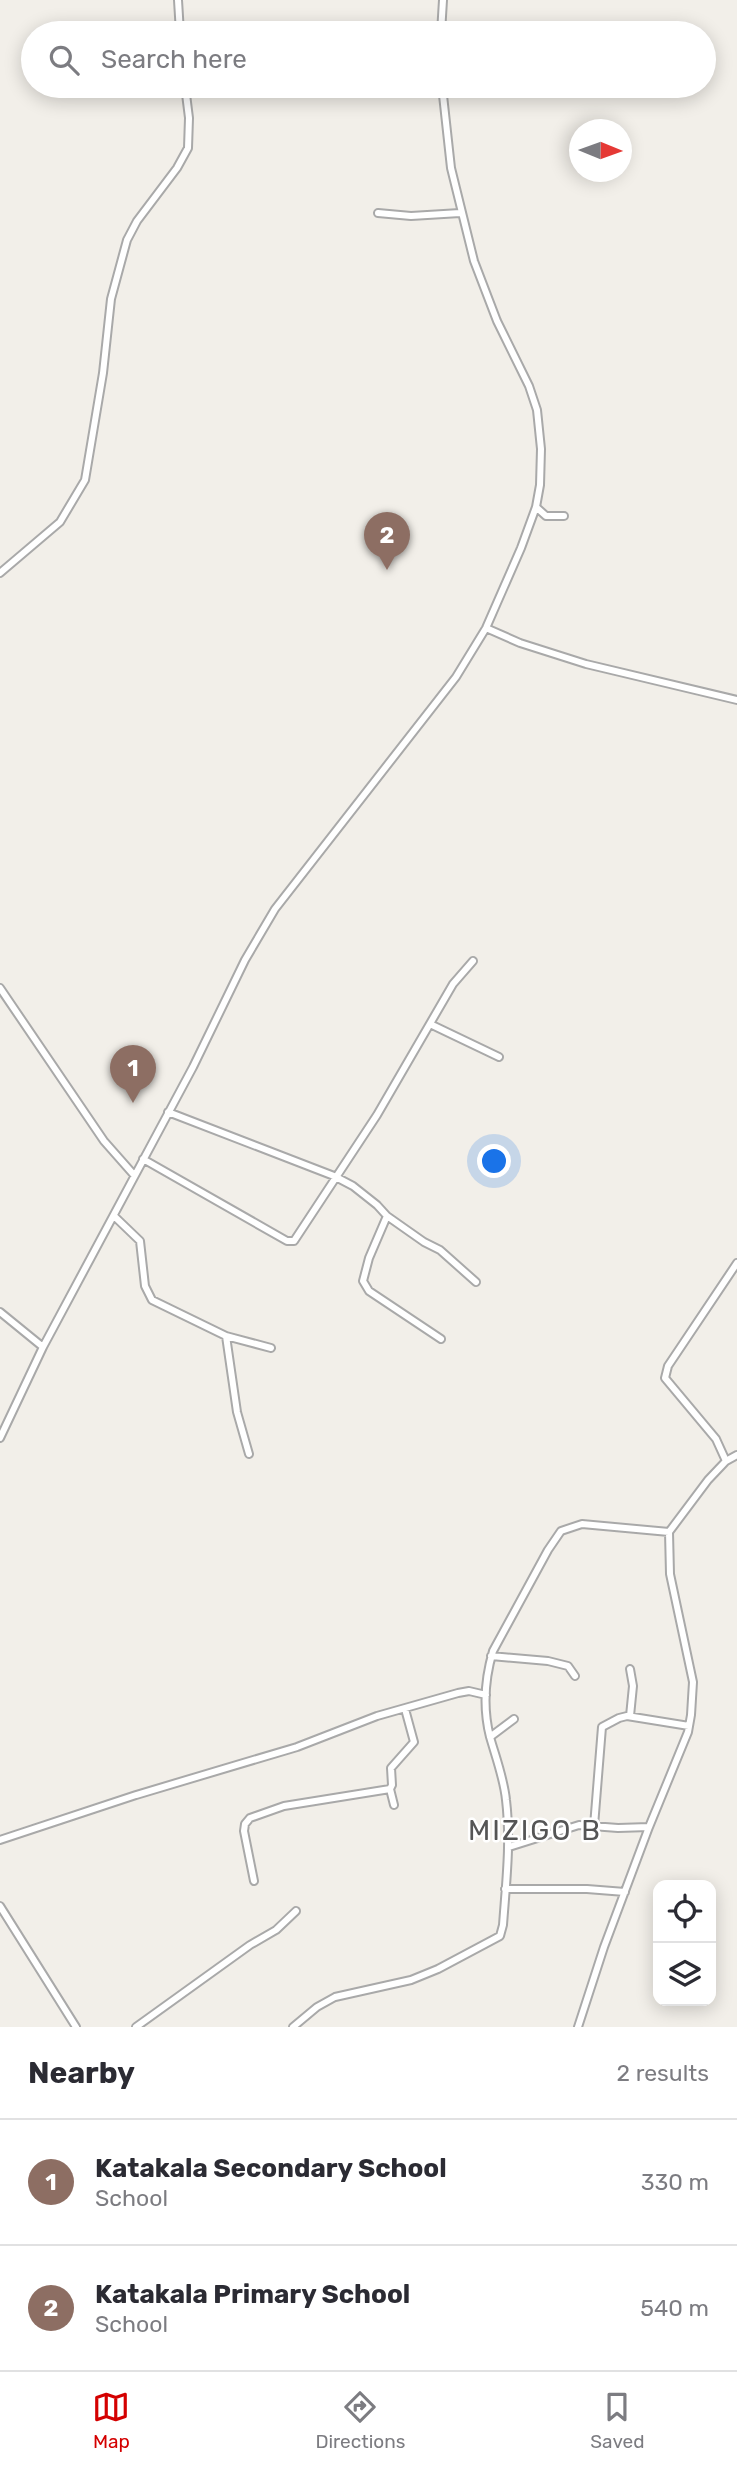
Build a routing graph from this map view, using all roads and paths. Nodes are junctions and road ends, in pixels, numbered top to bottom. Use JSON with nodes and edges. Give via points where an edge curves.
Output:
{"nodes":[{"id":1,"x":178,"y":0,"type":"edge"},
{"id":2,"x":443,"y":0,"type":"edge"},
{"id":3,"x":179,"y":21,"type":"edge"},
{"id":4,"x":442,"y":21,"type":"edge"},
{"id":5,"x":187,"y":98,"type":"edge"},
{"id":6,"x":443,"y":98,"type":"edge"},
{"id":7,"x":378,"y":213,"type":"dead end"},
{"id":8,"x":460,"y":213,"type":"junction"},
{"id":9,"x":536,"y":507,"type":"junction"},
{"id":10,"x":564,"y":516,"type":"dead end"},
{"id":11,"x":0,"y":573,"type":"edge"},
{"id":12,"x":485,"y":628,"type":"junction"},
{"id":13,"x":737,"y":700,"type":"edge"},
{"id":14,"x":473,"y":961,"type":"dead end"},
{"id":15,"x":0,"y":988,"type":"edge"},
{"id":16,"x":430,"y":1024,"type":"junction"},
{"id":17,"x":499,"y":1056,"type":"dead end"},
{"id":18,"x":169,"y":1112,"type":"junction"},
{"id":19,"x":143,"y":1159,"type":"junction"},
{"id":20,"x":134,"y":1175,"type":"junction"},
{"id":21,"x":334,"y":1176,"type":"junction"},
{"id":22,"x":114,"y":1216,"type":"junction"},
{"id":23,"x":387,"y":1216,"type":"junction"},
{"id":24,"x":737,"y":1263,"type":"edge"},
{"id":25,"x":476,"y":1282,"type":"dead end"},
{"id":26,"x":0,"y":1312,"type":"edge"},
{"id":27,"x":226,"y":1336,"type":"junction"},
{"id":28,"x":441,"y":1339,"type":"dead end"},
{"id":29,"x":44,"y":1347,"type":"junction"},
{"id":30,"x":271,"y":1348,"type":"dead end"},
{"id":31,"x":0,"y":1438,"type":"edge"},
{"id":32,"x":249,"y":1454,"type":"dead end"},
{"id":33,"x":737,"y":1455,"type":"edge"},
{"id":34,"x":726,"y":1461,"type":"junction"},
{"id":35,"x":669,"y":1532,"type":"junction"},
{"id":36,"x":491,"y":1656,"type":"junction"},
{"id":37,"x":630,"y":1669,"type":"dead end"},
{"id":38,"x":575,"y":1676,"type":"dead end"},
{"id":39,"x":486,"y":1695,"type":"junction"},
{"id":40,"x":405,"y":1709,"type":"junction"},
{"id":41,"x":630,"y":1716,"type":"junction"},
{"id":42,"x":514,"y":1719,"type":"dead end"},
{"id":43,"x":689,"y":1726,"type":"junction"},
{"id":44,"x":491,"y":1737,"type":"junction"},
{"id":45,"x":390,"y":1789,"type":"junction"},
{"id":46,"x":394,"y":1805,"type":"dead end"},
{"id":47,"x":594,"y":1826,"type":"junction"},
{"id":48,"x":649,"y":1828,"type":"junction"},
{"id":49,"x":0,"y":1840,"type":"edge"},
{"id":50,"x":509,"y":1847,"type":"junction"},
{"id":51,"x":254,"y":1881,"type":"dead end"},
{"id":52,"x":505,"y":1889,"type":"junction"},
{"id":53,"x":625,"y":1892,"type":"junction"},
{"id":54,"x":0,"y":1906,"type":"edge"},
{"id":55,"x":296,"y":1911,"type":"dead end"},
{"id":56,"x":76,"y":2027,"type":"edge"},
{"id":57,"x":136,"y":2027,"type":"edge"},
{"id":58,"x":293,"y":2027,"type":"edge"},
{"id":59,"x":578,"y":2027,"type":"edge"}],
"edges":[{"from":1,"to":3,"type":"street"},
{"from":2,"to":4,"type":"street"},
{"from":5,"to":11,"type":"street","via":[[188,148],[127,240],[111,299],[85,480],[60,522]]},
{"from":6,"to":8,"type":"street"},
{"from":7,"to":8,"type":"street"},
{"from":8,"to":9,"type":"street","via":[[497,321],[537,410],[541,449]]},
{"from":9,"to":10,"type":"street","via":[[546,516]]},
{"from":9,"to":12,"type":"street"},
{"from":12,"to":13,"type":"street","via":[[586,664]]},
{"from":12,"to":18,"type":"street","via":[[449,687],[275,909]]},
{"from":14,"to":16,"type":"street","via":[[453,984]]},
{"from":15,"to":20,"type":"street","via":[[104,1141]]},
{"from":16,"to":17,"type":"street"},
{"from":16,"to":21,"type":"street","via":[[377,1115]]},
{"from":18,"to":19,"type":"street"},
{"from":18,"to":21,"type":"street"},
{"from":19,"to":20,"type":"street"},
{"from":19,"to":21,"type":"street","via":[[291,1242]]},
{"from":20,"to":22,"type":"street"},
{"from":21,"to":23,"type":"street"},
{"from":22,"to":27,"type":"street","via":[[140,1241],[145,1286],[152,1300]]},
{"from":22,"to":29,"type":"street"},
{"from":23,"to":25,"type":"street","via":[[440,1250]]},
{"from":23,"to":28,"type":"street","via":[[363,1281],[369,1291]]},
{"from":24,"to":34,"type":"street","via":[[668,1366],[665,1378],[716,1438]]},
{"from":26,"to":29,"type":"street"},
{"from":27,"to":30,"type":"street"},
{"from":27,"to":32,"type":"street","via":[[237,1412]]},
{"from":29,"to":31,"type":"street"},
{"from":33,"to":34,"type":"street"},
{"from":34,"to":35,"type":"street"},
{"from":35,"to":36,"type":"street","via":[[582,1524],[561,1531]]},
{"from":35,"to":43,"type":"street","via":[[670,1574],[693,1682]]},
{"from":36,"to":38,"type":"street","via":[[548,1661],[568,1666]]},
{"from":36,"to":39,"type":"street"},
{"from":37,"to":41,"type":"street"},
{"from":39,"to":40,"type":"street","via":[[469,1691]]},
{"from":39,"to":44,"type":"street"},
{"from":40,"to":45,"type":"street","via":[[414,1742],[391,1768]]},
{"from":40,"to":49,"type":"street"},
{"from":41,"to":43,"type":"street"},
{"from":41,"to":47,"type":"street","via":[[602,1727]]},
{"from":42,"to":44,"type":"street"},
{"from":43,"to":48,"type":"street"},
{"from":44,"to":50,"type":"street","via":[[506,1797]]},
{"from":45,"to":46,"type":"street"},
{"from":45,"to":51,"type":"street","via":[[284,1807],[250,1818],[244,1831]]},
{"from":47,"to":48,"type":"street"},
{"from":47,"to":50,"type":"street","via":[[561,1829]]},
{"from":48,"to":53,"type":"street"},
{"from":50,"to":52,"type":"street"},
{"from":52,"to":53,"type":"street"},
{"from":52,"to":58,"type":"street","via":[[503,1925],[494,1941],[411,1980],[335,1997]]},
{"from":53,"to":59,"type":"street"},
{"from":54,"to":56,"type":"street"},
{"from":55,"to":57,"type":"street","via":[[276,1930]]}]}
